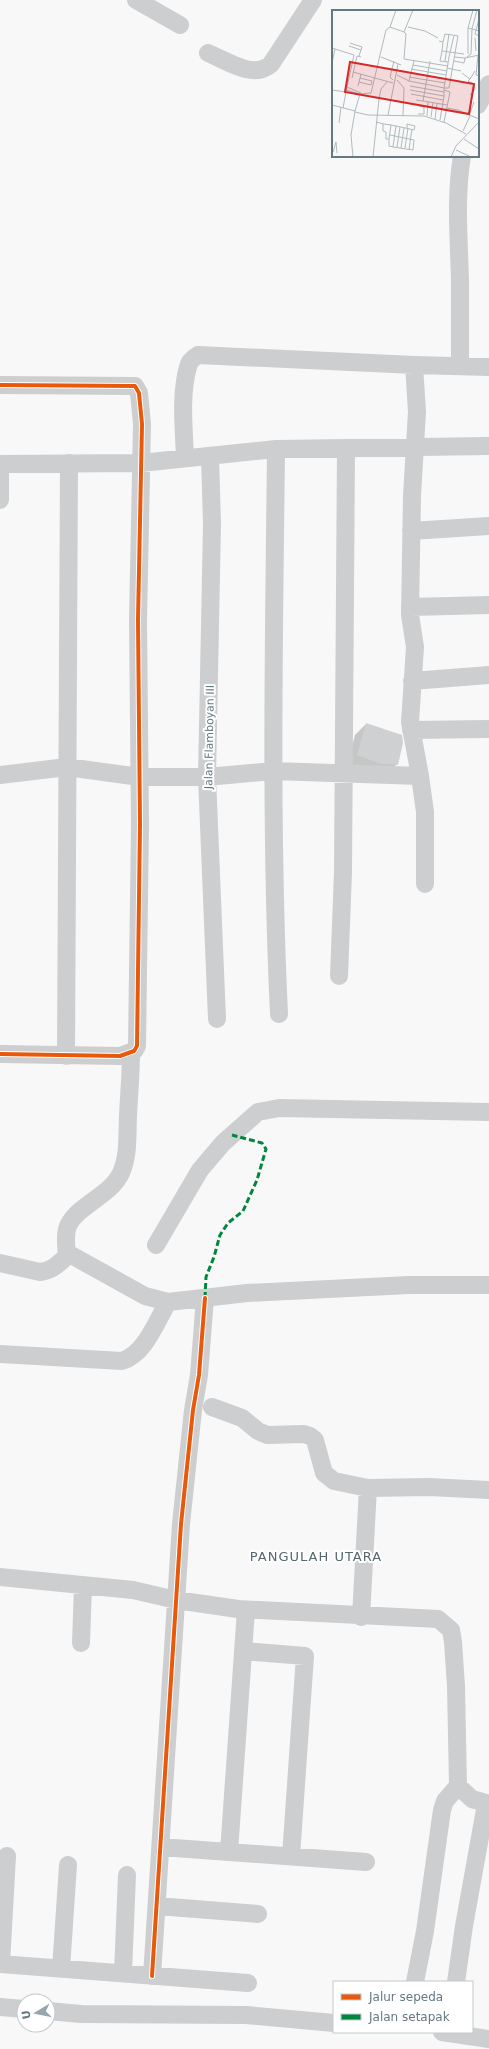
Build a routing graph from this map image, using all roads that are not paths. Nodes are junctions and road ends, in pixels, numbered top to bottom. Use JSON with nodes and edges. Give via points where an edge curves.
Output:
{"nodes":[{"id":1,"x":136,"y":0,"type":"edge"},
{"id":2,"x":313,"y":0,"type":"edge"},
{"id":3,"x":180,"y":26,"type":"dead end"},
{"id":4,"x":208,"y":53,"type":"dead end"},
{"id":5,"x":489,"y":84,"type":"edge"},
{"id":6,"x":479,"y":103,"type":"edge"},
{"id":7,"x":462,"y":157,"type":"edge"},
{"id":8,"x":414,"y":365,"type":"junction"},
{"id":9,"x":460,"y":366,"type":"junction"},
{"id":10,"x":489,"y":367,"type":"edge"},
{"id":11,"x":0,"y":385,"type":"edge"},
{"id":12,"x":489,"y":446,"type":"edge"},
{"id":13,"x":415,"y":448,"type":"junction"},
{"id":14,"x":276,"y":449,"type":"junction"},
{"id":15,"x":346,"y":449,"type":"junction"},
{"id":16,"x":210,"y":456,"type":"junction"},
{"id":17,"x":185,"y":458,"type":"junction"},
{"id":18,"x":69,"y":463,"type":"junction"},
{"id":19,"x":141,"y":463,"type":"junction"},
{"id":20,"x":0,"y":464,"type":"edge"},
{"id":21,"x":0,"y":500,"type":"edge"},
{"id":22,"x":489,"y":526,"type":"edge"},
{"id":23,"x":411,"y":531,"type":"junction"},
{"id":24,"x":489,"y":605,"type":"edge"},
{"id":25,"x":410,"y":607,"type":"junction"},
{"id":26,"x":489,"y":676,"type":"edge"},
{"id":27,"x":412,"y":681,"type":"junction"},
{"id":28,"x":489,"y":729,"type":"edge"},
{"id":29,"x":411,"y":730,"type":"junction"},
{"id":30,"x":67,"y":767,"type":"junction"},
{"id":31,"x":274,"y":771,"type":"junction"},
{"id":32,"x":343,"y":772,"type":"junction"},
{"id":33,"x":0,"y":775,"type":"edge"},
{"id":34,"x":420,"y":776,"type":"junction"},
{"id":35,"x":140,"y":777,"type":"junction"},
{"id":36,"x":207,"y":777,"type":"junction"},
{"id":37,"x":425,"y":884,"type":"dead end"},
{"id":38,"x":339,"y":976,"type":"dead end"},
{"id":39,"x":279,"y":1014,"type":"dead end"},
{"id":40,"x":217,"y":1019,"type":"dead end"},
{"id":41,"x":131,"y":1052,"type":"junction"},
{"id":42,"x":0,"y":1054,"type":"edge"},
{"id":43,"x":66,"y":1056,"type":"junction"},
{"id":44,"x":489,"y":1112,"type":"edge"},
{"id":45,"x":156,"y":1245,"type":"dead end"},
{"id":46,"x":67,"y":1256,"type":"junction"},
{"id":47,"x":0,"y":1263,"type":"edge"},
{"id":48,"x":489,"y":1285,"type":"edge"},
{"id":49,"x":205,"y":1298,"type":"junction"},
{"id":50,"x":168,"y":1302,"type":"junction"},
{"id":51,"x":0,"y":1354,"type":"edge"},
{"id":52,"x":212,"y":1407,"type":"dead end"},
{"id":53,"x":368,"y":1488,"type":"junction"},
{"id":54,"x":489,"y":1490,"type":"edge"},
{"id":55,"x":0,"y":1577,"type":"edge"},
{"id":56,"x":83,"y":1586,"type":"junction"},
{"id":57,"x":176,"y":1600,"type":"junction"},
{"id":58,"x":246,"y":1610,"type":"junction"},
{"id":59,"x":361,"y":1617,"type":"junction"},
{"id":60,"x":82,"y":1643,"type":"dead end"},
{"id":61,"x":243,"y":1651,"type":"junction"},
{"id":62,"x":458,"y":1786,"type":"junction"},
{"id":63,"x":488,"y":1804,"type":"edge"},
{"id":64,"x":161,"y":1847,"type":"junction"},
{"id":65,"x":229,"y":1852,"type":"junction"},
{"id":66,"x":7,"y":1856,"type":"dead end"},
{"id":67,"x":291,"y":1856,"type":"junction"},
{"id":68,"x":366,"y":1862,"type":"dead end"},
{"id":69,"x":68,"y":1865,"type":"dead end"},
{"id":70,"x":127,"y":1875,"type":"dead end"},
{"id":71,"x":157,"y":1906,"type":"junction"},
{"id":72,"x":258,"y":1914,"type":"dead end"},
{"id":73,"x":0,"y":1964,"type":"edge"},
{"id":74,"x":61,"y":1969,"type":"junction"},
{"id":75,"x":123,"y":1973,"type":"junction"},
{"id":76,"x":152,"y":1976,"type":"junction"},
{"id":77,"x":415,"y":1981,"type":"edge"},
{"id":78,"x":456,"y":1981,"type":"edge"},
{"id":79,"x":248,"y":1983,"type":"dead end"},
{"id":80,"x":0,"y":2007,"type":"edge"},
{"id":81,"x":16,"y":2008,"type":"edge"},
{"id":82,"x":56,"y":2012,"type":"edge"},
{"id":83,"x":333,"y":2023,"type":"edge"},
{"id":84,"x":452,"y":2033,"type":"edge"},
{"id":85,"x":489,"y":2039,"type":"edge"}],
"edges":[{"from":1,"to":3,"type":"street"},
{"from":2,"to":4,"type":"street","via":[[271,64],[265,69],[250,70]]},
{"from":5,"to":6,"type":"street"},
{"from":7,"to":9,"type":"street","via":[[457,233]]},
{"from":8,"to":9,"type":"street"},
{"from":8,"to":13,"type":"street","via":[[417,412]]},
{"from":8,"to":17,"type":"street","via":[[198,355],[191,360],[188,367],[184,395]]},
{"from":9,"to":10,"type":"street"},
{"from":11,"to":19,"type":"street","via":[[135,386],[139,393],[142,424]]},
{"from":12,"to":13,"type":"street"},
{"from":13,"to":15,"type":"street"},
{"from":13,"to":23,"type":"street"},
{"from":14,"to":15,"type":"street"},
{"from":14,"to":16,"type":"street"},
{"from":14,"to":31,"type":"street"},
{"from":15,"to":32,"type":"street"},
{"from":16,"to":17,"type":"street"},
{"from":16,"to":36,"type":"street","name":"Jalan Flamboyan III","via":[[212,524]]},
{"from":17,"to":19,"type":"street"},
{"from":18,"to":19,"type":"street"},
{"from":18,"to":20,"type":"street"},
{"from":18,"to":30,"type":"street"},
{"from":19,"to":35,"type":"street","via":[[138,620]]},
{"from":20,"to":21,"type":"street"},
{"from":22,"to":23,"type":"street"},
{"from":23,"to":25,"type":"street"},
{"from":24,"to":25,"type":"street"},
{"from":25,"to":27,"type":"street","via":[[415,640]]},
{"from":26,"to":27,"type":"street"},
{"from":27,"to":29,"type":"street"},
{"from":28,"to":29,"type":"street"},
{"from":29,"to":34,"type":"street"},
{"from":30,"to":33,"type":"street"},
{"from":30,"to":35,"type":"street"},
{"from":30,"to":43,"type":"street"},
{"from":31,"to":32,"type":"street"},
{"from":31,"to":36,"type":"street"},
{"from":31,"to":39,"type":"street"},
{"from":32,"to":34,"type":"street"},
{"from":32,"to":38,"type":"street"},
{"from":34,"to":37,"type":"street","via":[[425,812]]},
{"from":35,"to":36,"type":"street"},
{"from":35,"to":41,"type":"street","via":[[139,1010],[137,1046]]},
{"from":36,"to":40,"type":"street","name":"Jalan Flamboyan III"},
{"from":41,"to":43,"type":"street","via":[[120,1056]]},
{"from":41,"to":46,"type":"street","via":[[126,1156],[121,1173],[103,1195],[69,1224],[66,1237]]},
{"from":42,"to":43,"type":"street"},
{"from":44,"to":45,"type":"street","via":[[279,1108],[258,1112],[223,1143],[200,1170]]},
{"from":46,"to":47,"type":"street","via":[[54,1268],[40,1272]]},
{"from":46,"to":50,"type":"street","via":[[77,1257],[145,1296]]},
{"from":48,"to":49,"type":"street","via":[[409,1285],[247,1293]]},
{"from":49,"to":50,"type":"street"},
{"from":49,"to":57,"type":"street","via":[[199,1375],[181,1524]]},
{"from":50,"to":51,"type":"street","via":[[140,1350],[130,1359],[122,1361]]},
{"from":52,"to":53,"type":"street","via":[[242,1418],[267,1435],[310,1436],[315,1440],[328,1478]]},
{"from":53,"to":54,"type":"street","via":[[429,1487]]},
{"from":53,"to":59,"type":"street"},
{"from":55,"to":56,"type":"street"},
{"from":56,"to":57,"type":"street","via":[[133,1590]]},
{"from":56,"to":60,"type":"street"},
{"from":57,"to":58,"type":"street"},
{"from":57,"to":64,"type":"street"},
{"from":58,"to":59,"type":"street"},
{"from":58,"to":61,"type":"street"},
{"from":59,"to":62,"type":"street","via":[[438,1619],[451,1630],[456,1686]]},
{"from":61,"to":65,"type":"street"},
{"from":61,"to":67,"type":"street","via":[[305,1656]]},
{"from":62,"to":63,"type":"street","via":[[472,1799]]},
{"from":62,"to":77,"type":"street","via":[[445,1800],[442,1810],[425,1932]]},
{"from":63,"to":78,"type":"street","via":[[464,1926]]},
{"from":64,"to":65,"type":"street"},
{"from":64,"to":71,"type":"street"},
{"from":65,"to":67,"type":"street"},
{"from":66,"to":73,"type":"street"},
{"from":67,"to":68,"type":"street"},
{"from":69,"to":74,"type":"street"},
{"from":70,"to":75,"type":"street"},
{"from":71,"to":72,"type":"street"},
{"from":71,"to":76,"type":"street"},
{"from":73,"to":74,"type":"street"},
{"from":74,"to":75,"type":"street"},
{"from":75,"to":76,"type":"street"},
{"from":76,"to":79,"type":"street"},
{"from":80,"to":81,"type":"street"},
{"from":82,"to":83,"type":"street","via":[[246,2015]]},
{"from":84,"to":85,"type":"street"}]}
